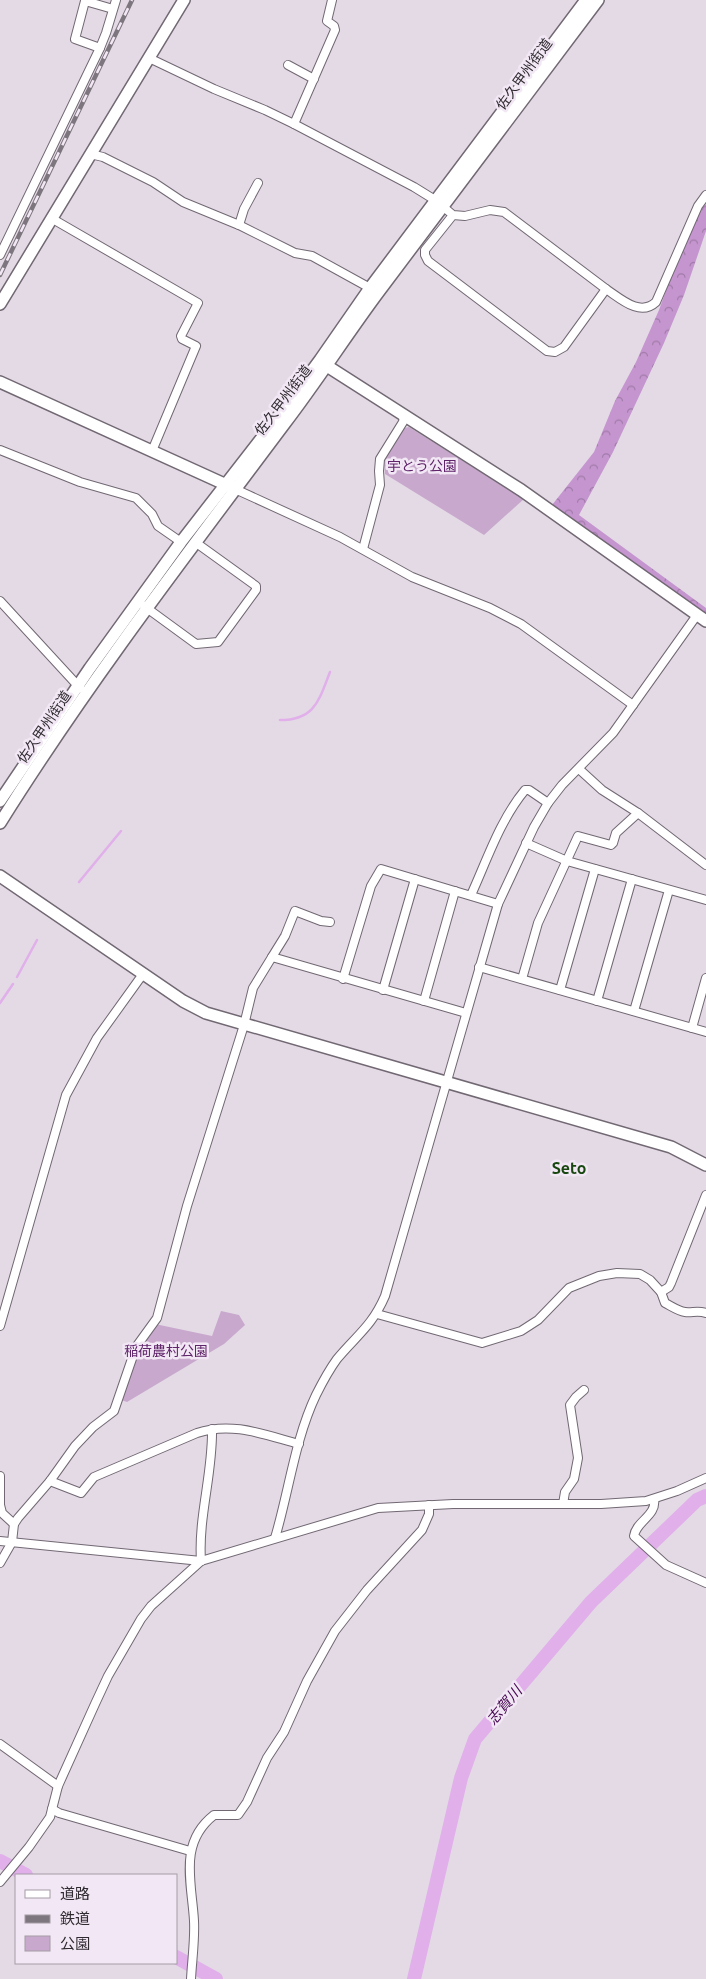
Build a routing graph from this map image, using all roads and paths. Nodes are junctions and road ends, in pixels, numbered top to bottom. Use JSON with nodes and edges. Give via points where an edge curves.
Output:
{"nodes":[{"id":1,"x":116,"y":0,"type":"edge"},
{"id":2,"x":184,"y":0,"type":"edge"},
{"id":3,"x":332,"y":0,"type":"edge"},
{"id":4,"x":586,"y":0,"type":"edge"},
{"id":5,"x":598,"y":0,"type":"edge"},
{"id":6,"x":113,"y":8,"type":"junction"},
{"id":7,"x":100,"y":48,"type":"junction"},
{"id":8,"x":148,"y":58,"type":"junction"},
{"id":9,"x":288,"y":65,"type":"dead end"},
{"id":10,"x":314,"y":79,"type":"junction"},
{"id":11,"x":294,"y":124,"type":"junction"},
{"id":12,"x":90,"y":154,"type":"junction"},
{"id":13,"x":258,"y":183,"type":"dead end"},
{"id":14,"x":706,"y":195,"type":"edge"},
{"id":15,"x":439,"y":204,"type":"junction"},
{"id":16,"x":454,"y":215,"type":"junction"},
{"id":17,"x":51,"y":218,"type":"junction"},
{"id":18,"x":239,"y":225,"type":"junction"},
{"id":19,"x":0,"y":255,"type":"edge"},
{"id":20,"x":370,"y":288,"type":"junction"},
{"id":21,"x":606,"y":289,"type":"junction"},
{"id":22,"x":0,"y":304,"type":"edge"},
{"id":23,"x":327,"y":366,"type":"junction"},
{"id":24,"x":0,"y":382,"type":"edge"},
{"id":25,"x":404,"y":416,"type":"junction"},
{"id":26,"x":0,"y":450,"type":"edge"},
{"id":27,"x":152,"y":452,"type":"junction"},
{"id":28,"x":230,"y":487,"type":"junction"},
{"id":29,"x":181,"y":542,"type":"junction"},
{"id":30,"x":195,"y":542,"type":"junction"},
{"id":31,"x":363,"y":549,"type":"junction"},
{"id":32,"x":0,"y":601,"type":"edge"},
{"id":33,"x":142,"y":605,"type":"junction"},
{"id":34,"x":702,"y":618,"type":"edge"},
{"id":35,"x":82,"y":690,"type":"junction"},
{"id":36,"x":633,"y":705,"type":"junction"},
{"id":37,"x":579,"y":769,"type":"junction"},
{"id":38,"x":0,"y":801,"type":"edge"},
{"id":39,"x":548,"y":803,"type":"junction"},
{"id":40,"x":638,"y":812,"type":"junction"},
{"id":41,"x":0,"y":823,"type":"edge"},
{"id":42,"x":526,"y":843,"type":"junction"},
{"id":43,"x":567,"y":862,"type":"junction"},
{"id":44,"x":706,"y":865,"type":"edge"},
{"id":45,"x":595,"y":869,"type":"junction"},
{"id":46,"x":0,"y":876,"type":"edge"},
{"id":47,"x":415,"y":879,"type":"junction"},
{"id":48,"x":632,"y":879,"type":"junction"},
{"id":49,"x":455,"y":890,"type":"junction"},
{"id":50,"x":669,"y":890,"type":"junction"},
{"id":51,"x":471,"y":895,"type":"junction"},
{"id":52,"x":706,"y":900,"type":"edge"},
{"id":53,"x":498,"y":904,"type":"junction"},
{"id":54,"x":330,"y":922,"type":"dead end"},
{"id":55,"x":272,"y":957,"type":"junction"},
{"id":56,"x":479,"y":967,"type":"junction"},
{"id":57,"x":143,"y":974,"type":"junction"},
{"id":58,"x":706,"y":978,"type":"edge"},
{"id":59,"x":343,"y":979,"type":"junction"},
{"id":60,"x":522,"y":979,"type":"junction"},
{"id":61,"x":383,"y":990,"type":"junction"},
{"id":62,"x":560,"y":990,"type":"junction"},
{"id":63,"x":597,"y":1001,"type":"junction"},
{"id":64,"x":424,"y":1002,"type":"junction"},
{"id":65,"x":634,"y":1011,"type":"junction"},
{"id":66,"x":466,"y":1013,"type":"junction"},
{"id":67,"x":244,"y":1025,"type":"junction"},
{"id":68,"x":692,"y":1028,"type":"junction"},
{"id":69,"x":706,"y":1032,"type":"edge"},
{"id":70,"x":446,"y":1083,"type":"junction"},
{"id":71,"x":706,"y":1165,"type":"edge"},
{"id":72,"x":706,"y":1194,"type":"edge"},
{"id":73,"x":661,"y":1292,"type":"junction"},
{"id":74,"x":706,"y":1313,"type":"edge"},
{"id":75,"x":377,"y":1314,"type":"junction"},
{"id":76,"x":0,"y":1326,"type":"edge"},
{"id":77,"x":584,"y":1390,"type":"dead end"},
{"id":78,"x":212,"y":1428,"type":"junction"},
{"id":79,"x":299,"y":1444,"type":"junction"},
{"id":80,"x":0,"y":1476,"type":"edge"},
{"id":81,"x":706,"y":1478,"type":"edge"},
{"id":82,"x":50,"y":1481,"type":"junction"},
{"id":83,"x":654,"y":1499,"type":"junction"},
{"id":84,"x":0,"y":1504,"type":"edge"},
{"id":85,"x":563,"y":1504,"type":"junction"},
{"id":86,"x":429,"y":1505,"type":"junction"},
{"id":87,"x":14,"y":1524,"type":"junction"},
{"id":88,"x":275,"y":1538,"type":"junction"},
{"id":89,"x":0,"y":1541,"type":"edge"},
{"id":90,"x":12,"y":1542,"type":"junction"},
{"id":91,"x":202,"y":1561,"type":"junction"},
{"id":92,"x":0,"y":1563,"type":"edge"},
{"id":93,"x":706,"y":1583,"type":"edge"},
{"id":94,"x":0,"y":1744,"type":"edge"},
{"id":95,"x":58,"y":1786,"type":"junction"},
{"id":96,"x":52,"y":1809,"type":"junction"},
{"id":97,"x":190,"y":1851,"type":"junction"},
{"id":98,"x":0,"y":1882,"type":"edge"},
{"id":99,"x":191,"y":1979,"type":"edge"}],
"edges":[{"from":1,"to":6,"type":"street"},
{"from":2,"to":8,"type":"main road"},
{"from":3,"to":10,"type":"street","via":[[328,21],[335,30]]},
{"from":4,"to":15,"type":"main road","name":"佐久甲州街道"},
{"from":5,"to":15,"type":"main road","name":"佐久甲州街道"},
{"from":6,"to":7,"type":"street"},
{"from":6,"to":7,"type":"street","via":[[85,1],[75,39]]},
{"from":7,"to":19,"type":"street"},
{"from":8,"to":11,"type":"street"},
{"from":8,"to":12,"type":"main road"},
{"from":9,"to":10,"type":"street"},
{"from":10,"to":11,"type":"street"},
{"from":11,"to":15,"type":"street","via":[[414,187]]},
{"from":12,"to":17,"type":"main road"},
{"from":12,"to":18,"type":"street","via":[[153,182],[182,202]]},
{"from":13,"to":18,"type":"street"},
{"from":14,"to":21,"type":"street","via":[[652,306],[632,306]]},
{"from":15,"to":16,"type":"street"},
{"from":15,"to":20,"type":"main road","name":"佐久甲州街道"},
{"from":15,"to":23,"type":"main road","name":"佐久甲州街道"},
{"from":16,"to":21,"type":"street","via":[[465,216],[490,210],[504,212]]},
{"from":16,"to":21,"type":"street","via":[[425,250],[428,261],[547,351],[555,352],[564,347]]},
{"from":17,"to":22,"type":"main road"},
{"from":17,"to":27,"type":"street","via":[[198,303],[181,336],[196,346]]},
{"from":18,"to":20,"type":"street","via":[[295,253],[312,256]]},
{"from":20,"to":28,"type":"main road","name":"佐久甲州街道"},
{"from":23,"to":25,"type":"main road"},
{"from":23,"to":28,"type":"main road","name":"佐久甲州街道"},
{"from":24,"to":27,"type":"main road"},
{"from":25,"to":31,"type":"street","via":[[380,459],[380,485]]},
{"from":25,"to":34,"type":"main road","via":[[514,485]]},
{"from":26,"to":29,"type":"street","via":[[80,482],[136,498],[152,514],[158,526]]},
{"from":27,"to":28,"type":"main road"},
{"from":28,"to":29,"type":"main road","name":"佐久甲州街道"},
{"from":28,"to":30,"type":"main road","name":"佐久甲州街道"},
{"from":28,"to":31,"type":"street"},
{"from":29,"to":33,"type":"main road","name":"佐久甲州街道"},
{"from":30,"to":33,"type":"main road","name":"佐久甲州街道"},
{"from":30,"to":33,"type":"street","via":[[256,586],[218,642],[196,644]]},
{"from":31,"to":36,"type":"street","via":[[412,577],[521,624]]},
{"from":32,"to":35,"type":"street"},
{"from":33,"to":35,"type":"main road","name":"佐久甲州街道"},
{"from":34,"to":36,"type":"street"},
{"from":35,"to":38,"type":"main road","name":"佐久甲州街道"},
{"from":35,"to":41,"type":"main road","name":"佐久甲州街道"},
{"from":36,"to":37,"type":"street","via":[[614,733]]},
{"from":37,"to":39,"type":"street"},
{"from":37,"to":40,"type":"street","via":[[602,790]]},
{"from":39,"to":42,"type":"street"},
{"from":39,"to":51,"type":"street","via":[[527,789],[520,796],[504,821]]},
{"from":40,"to":43,"type":"street","via":[[616,833],[610,845],[578,836]]},
{"from":40,"to":44,"type":"street"},
{"from":42,"to":43,"type":"street"},
{"from":42,"to":53,"type":"street"},
{"from":43,"to":45,"type":"street"},
{"from":43,"to":60,"type":"street","via":[[538,922]]},
{"from":45,"to":48,"type":"street"},
{"from":45,"to":62,"type":"street"},
{"from":46,"to":57,"type":"main road"},
{"from":47,"to":49,"type":"street"},
{"from":47,"to":59,"type":"street","via":[[381,869],[371,886]]},
{"from":47,"to":61,"type":"street"},
{"from":48,"to":50,"type":"street"},
{"from":48,"to":63,"type":"street"},
{"from":49,"to":51,"type":"street"},
{"from":49,"to":64,"type":"street"},
{"from":50,"to":52,"type":"street"},
{"from":50,"to":65,"type":"street"},
{"from":51,"to":53,"type":"street"},
{"from":53,"to":56,"type":"street"},
{"from":54,"to":55,"type":"street","via":[[295,911]]},
{"from":55,"to":59,"type":"street"},
{"from":55,"to":67,"type":"street","via":[[253,988]]},
{"from":56,"to":60,"type":"street"},
{"from":56,"to":66,"type":"street"},
{"from":57,"to":67,"type":"main road","via":[[193,1007]]},
{"from":57,"to":76,"type":"street","via":[[97,1038],[66,1095]]},
{"from":58,"to":68,"type":"street"},
{"from":59,"to":61,"type":"street"},
{"from":60,"to":62,"type":"street"},
{"from":61,"to":64,"type":"street"},
{"from":62,"to":63,"type":"street"},
{"from":63,"to":65,"type":"street"},
{"from":64,"to":66,"type":"street"},
{"from":65,"to":68,"type":"street"},
{"from":66,"to":70,"type":"street"},
{"from":67,"to":70,"type":"main road"},
{"from":67,"to":82,"type":"street","via":[[187,1206],[156,1318],[136,1347],[114,1412],[75,1446]]},
{"from":68,"to":69,"type":"street"},
{"from":70,"to":71,"type":"main road","via":[[671,1147]]},
{"from":70,"to":75,"type":"street","via":[[385,1296]]},
{"from":72,"to":73,"type":"street","via":[[672,1283]]},
{"from":73,"to":74,"type":"street","via":[[665,1303],[680,1310]]},
{"from":73,"to":75,"type":"street","via":[[640,1274],[599,1276],[569,1288],[538,1320],[520,1332],[482,1343]]},
{"from":75,"to":79,"type":"street","via":[[326,1376],[315,1396]]},
{"from":77,"to":85,"type":"street","via":[[570,1405],[578,1458],[574,1479],[565,1492]]},
{"from":78,"to":79,"type":"street","via":[[241,1428]]},
{"from":78,"to":82,"type":"street","via":[[94,1477],[81,1493]]},
{"from":78,"to":91,"type":"street","via":[[202,1522]]},
{"from":79,"to":88,"type":"street"},
{"from":80,"to":84,"type":"street"},
{"from":81,"to":83,"type":"street"},
{"from":82,"to":87,"type":"street"},
{"from":83,"to":85,"type":"street"},
{"from":83,"to":93,"type":"street","via":[[654,1510],[635,1531],[636,1538],[666,1565]]},
{"from":84,"to":87,"type":"street","via":[[2,1513]]},
{"from":85,"to":86,"type":"street"},
{"from":86,"to":88,"type":"street","via":[[378,1508]]},
{"from":86,"to":97,"type":"street","via":[[422,1530],[367,1590],[335,1631],[247,1802],[238,1815],[211,1818]]},
{"from":87,"to":90,"type":"street"},
{"from":88,"to":91,"type":"street"},
{"from":89,"to":90,"type":"street"},
{"from":90,"to":91,"type":"street"},
{"from":90,"to":92,"type":"street"},
{"from":91,"to":95,"type":"street","via":[[151,1606],[141,1619],[108,1676]]},
{"from":94,"to":95,"type":"street"},
{"from":95,"to":96,"type":"street"},
{"from":96,"to":97,"type":"street"},
{"from":96,"to":98,"type":"street","via":[[46,1825]]},
{"from":97,"to":99,"type":"street","via":[[189,1878],[194,1920]]}]}
